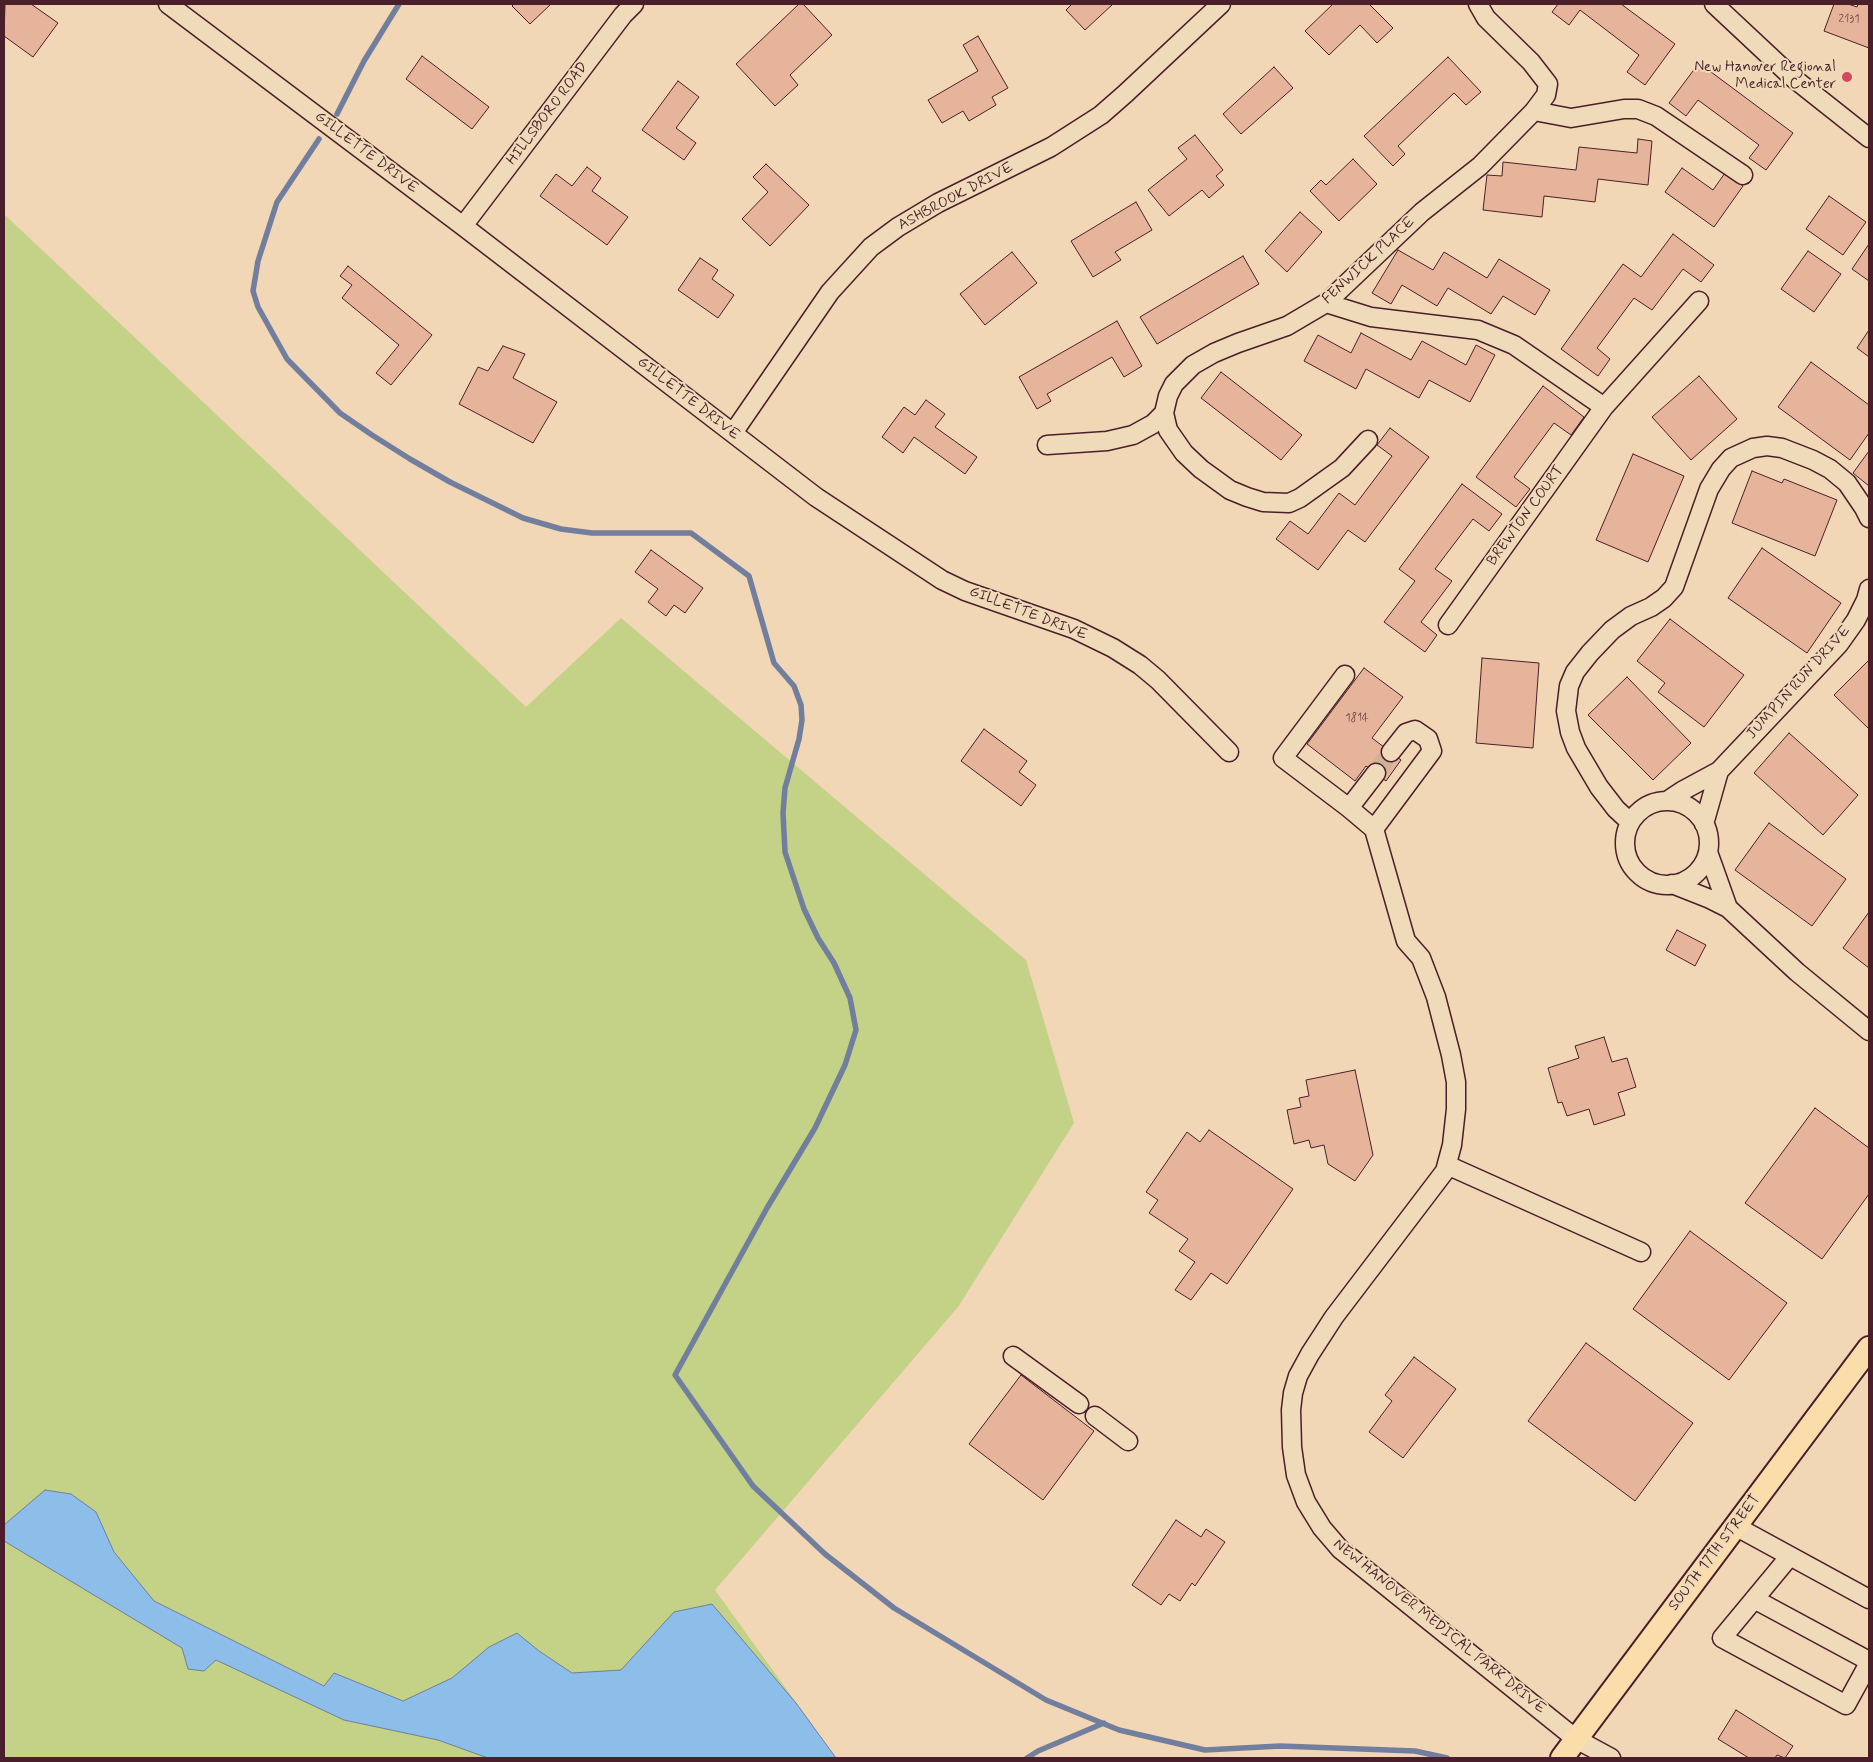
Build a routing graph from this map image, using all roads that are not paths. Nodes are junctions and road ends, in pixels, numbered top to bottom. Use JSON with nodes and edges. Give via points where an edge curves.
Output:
{"nodes":[{"id":1,"x":168,"y":4,"type":"edge"},
{"id":2,"x":634,"y":4,"type":"edge"},
{"id":3,"x":1221,"y":4,"type":"edge"},
{"id":4,"x":1478,"y":4,"type":"edge"},
{"id":5,"x":1714,"y":4,"type":"edge"},
{"id":6,"x":1534,"y":111,"type":"junction"},
{"id":7,"x":1864,"y":134,"type":"edge"},
{"id":8,"x":1743,"y":175,"type":"dead end"},
{"id":9,"x":463,"y":226,"type":"junction"},
{"id":10,"x":1699,"y":301,"type":"dead end"},
{"id":11,"x":1326,"y":303,"type":"junction"},
{"id":12,"x":1604,"y":407,"type":"junction"},
{"id":13,"x":1164,"y":413,"type":"junction"},
{"id":14,"x":733,"y":433,"type":"junction"},
{"id":15,"x":1368,"y":440,"type":"dead end"},
{"id":16,"x":1047,"y":445,"type":"dead end"},
{"id":17,"x":1869,"y":518,"type":"edge"},
{"id":18,"x":1869,"y":589,"type":"edge"},
{"id":19,"x":1448,"y":626,"type":"dead end"},
{"id":20,"x":1345,"y":675,"type":"dead end"},
{"id":21,"x":1229,"y":752,"type":"dead end"},
{"id":22,"x":1391,"y":752,"type":"tunnel mouth"},
{"id":23,"x":1719,"y":771,"type":"junction"},
{"id":24,"x":1376,"y":773,"type":"tunnel mouth"},
{"id":25,"x":1667,"y":801,"type":"junction"},
{"id":26,"x":1349,"y":808,"type":"junction"},
{"id":27,"x":1630,"y":822,"type":"junction"},
{"id":28,"x":1704,"y":824,"type":"junction"},
{"id":29,"x":1374,"y":830,"type":"junction"},
{"id":30,"x":1708,"y":852,"type":"junction"},
{"id":31,"x":1672,"y":884,"type":"junction"},
{"id":32,"x":1728,"y":908,"type":"junction"},
{"id":33,"x":1869,"y":1031,"type":"edge"},
{"id":34,"x":1447,"y":1165,"type":"junction"},
{"id":35,"x":1641,"y":1252,"type":"dead end"},
{"id":36,"x":1869,"y":1348,"type":"edge"},
{"id":37,"x":1013,"y":1356,"type":"dead end"},
{"id":38,"x":1079,"y":1404,"type":"dead end"},
{"id":39,"x":1095,"y":1416,"type":"dead end"},
{"id":40,"x":1128,"y":1441,"type":"dead end"},
{"id":41,"x":1735,"y":1526,"type":"junction"},
{"id":42,"x":1790,"y":1556,"type":"junction"},
{"id":43,"x":1754,"y":1599,"type":"junction"},
{"id":44,"x":1869,"y":1599,"type":"edge"},
{"id":45,"x":1869,"y":1662,"type":"edge"},
{"id":46,"x":1576,"y":1739,"type":"junction"},
{"id":47,"x":1562,"y":1758,"type":"edge"},
{"id":48,"x":1611,"y":1758,"type":"edge"}],
"edges":[{"from":1,"to":9,"type":"street","name":"GILLETTE DRIVE"},
{"from":2,"to":9,"type":"street","name":"HILLSBORO ROAD"},
{"from":3,"to":14,"type":"street","name":"ASHBROOK DRIVE","via":[[1101,115],[1051,147],[938,203],[871,247],[830,292]]},
{"from":4,"to":6,"type":"street","name":"FENWICK PLACE","via":[[1486,18],[1531,62],[1548,84],[1546,95]]},
{"from":5,"to":7,"type":"street","via":[[1792,77]]},
{"from":6,"to":8,"type":"street","via":[[1571,118],[1638,109],[1656,116]]},
{"from":6,"to":11,"type":"street","name":"FENWICK PLACE","via":[[1480,166],[1422,212]]},
{"from":9,"to":14,"type":"street","name":"GILLETTE DRIVE"},
{"from":10,"to":12,"type":"street","name":"BREWTON COURT"},
{"from":11,"to":12,"type":"street","via":[[1371,317],[1478,330],[1514,345]]},
{"from":11,"to":13,"type":"street","name":"FENWICK PLACE","via":[[1287,326],[1238,342],[1193,365],[1174,384]]},
{"from":12,"to":19,"type":"street","name":"BREWTON COURT"},
{"from":13,"to":15,"type":"street","via":[[1168,430],[1184,453],[1201,469],[1230,490],[1263,502],[1289,503],[1300,498],[1342,468]]},
{"from":13,"to":16,"type":"street","via":[[1153,424],[1133,435],[1107,441]]},
{"from":14,"to":21,"type":"street","name":"GILLETTE DRIVE","via":[[816,497],[942,580],[1074,629],[1140,665]]},
{"from":17,"to":27,"type":"street","via":[[1848,483],[1830,469],[1782,448],[1752,448],[1731,458],[1721,469],[1709,489],[1674,587],[1657,603],[1612,630],[1590,652],[1569,686],[1566,711],[1576,748],[1599,787]]},
{"from":18,"to":23,"type":"street","name":"JUMPIN RUN DRIVE","via":[[1856,620],[1839,644]]},
{"from":20,"to":26,"type":"street","via":[[1283,758]]},
{"from":22,"to":29,"type":"street","via":[[1406,733],[1415,730],[1428,739],[1432,752]]},
{"from":23,"to":25,"type":"street","name":"JUMPIN RUN DRIVE"},
{"from":23,"to":28,"type":"street","name":"JUMPIN RUN DRIVE"},
{"from":24,"to":26,"type":"street"},
{"from":25,"to":27,"type":"street","name":"JUMPIN RUN DRIVE","via":[[1646,806]]},
{"from":25,"to":28,"type":"street","via":[[1688,807]]},
{"from":26,"to":29,"type":"street"},
{"from":27,"to":31,"type":"street","name":"JUMPIN RUN DRIVE","via":[[1625,843],[1631,864],[1646,879]]},
{"from":28,"to":30,"type":"street","name":"JUMPIN RUN DRIVE"},
{"from":29,"to":34,"type":"street","name":"NEW HANOVER MEDICAL PARK DRIVE","via":[[1406,941],[1421,958],[1436,997],[1451,1056],[1456,1082],[1456,1109]]},
{"from":30,"to":31,"type":"street","via":[[1697,872]]},
{"from":30,"to":32,"type":"street","name":"JUMPIN RUN DRIVE"},
{"from":31,"to":32,"type":"street","name":"JUMPIN RUN DRIVE"},
{"from":32,"to":33,"type":"street","name":"JUMPIN RUN DRIVE","via":[[1797,972]]},
{"from":34,"to":35,"type":"street"},
{"from":34,"to":46,"type":"street","name":"NEW HANOVER MEDICAL PARK DRIVE","via":[[1439,1181],[1334,1317],[1298,1376],[1291,1410],[1296,1476],[1306,1502],[1340,1549]]},
{"from":36,"to":41,"type":"main road","name":"SOUTH 17TH STREET"},
{"from":37,"to":38,"type":"street"},
{"from":39,"to":40,"type":"street"},
{"from":41,"to":42,"type":"street"},
{"from":41,"to":46,"type":"main road","name":"SOUTH 17TH STREET"},
{"from":42,"to":43,"type":"street"},
{"from":42,"to":44,"type":"street"},
{"from":43,"to":45,"type":"street"},
{"from":43,"to":45,"type":"street","via":[[1722,1638],[1846,1705]]},
{"from":46,"to":47,"type":"main road","name":"SOUTH 17TH STREET"},
{"from":46,"to":48,"type":"street","name":"NEW HANOVER MEDICAL PARK DRIVE"}]}
